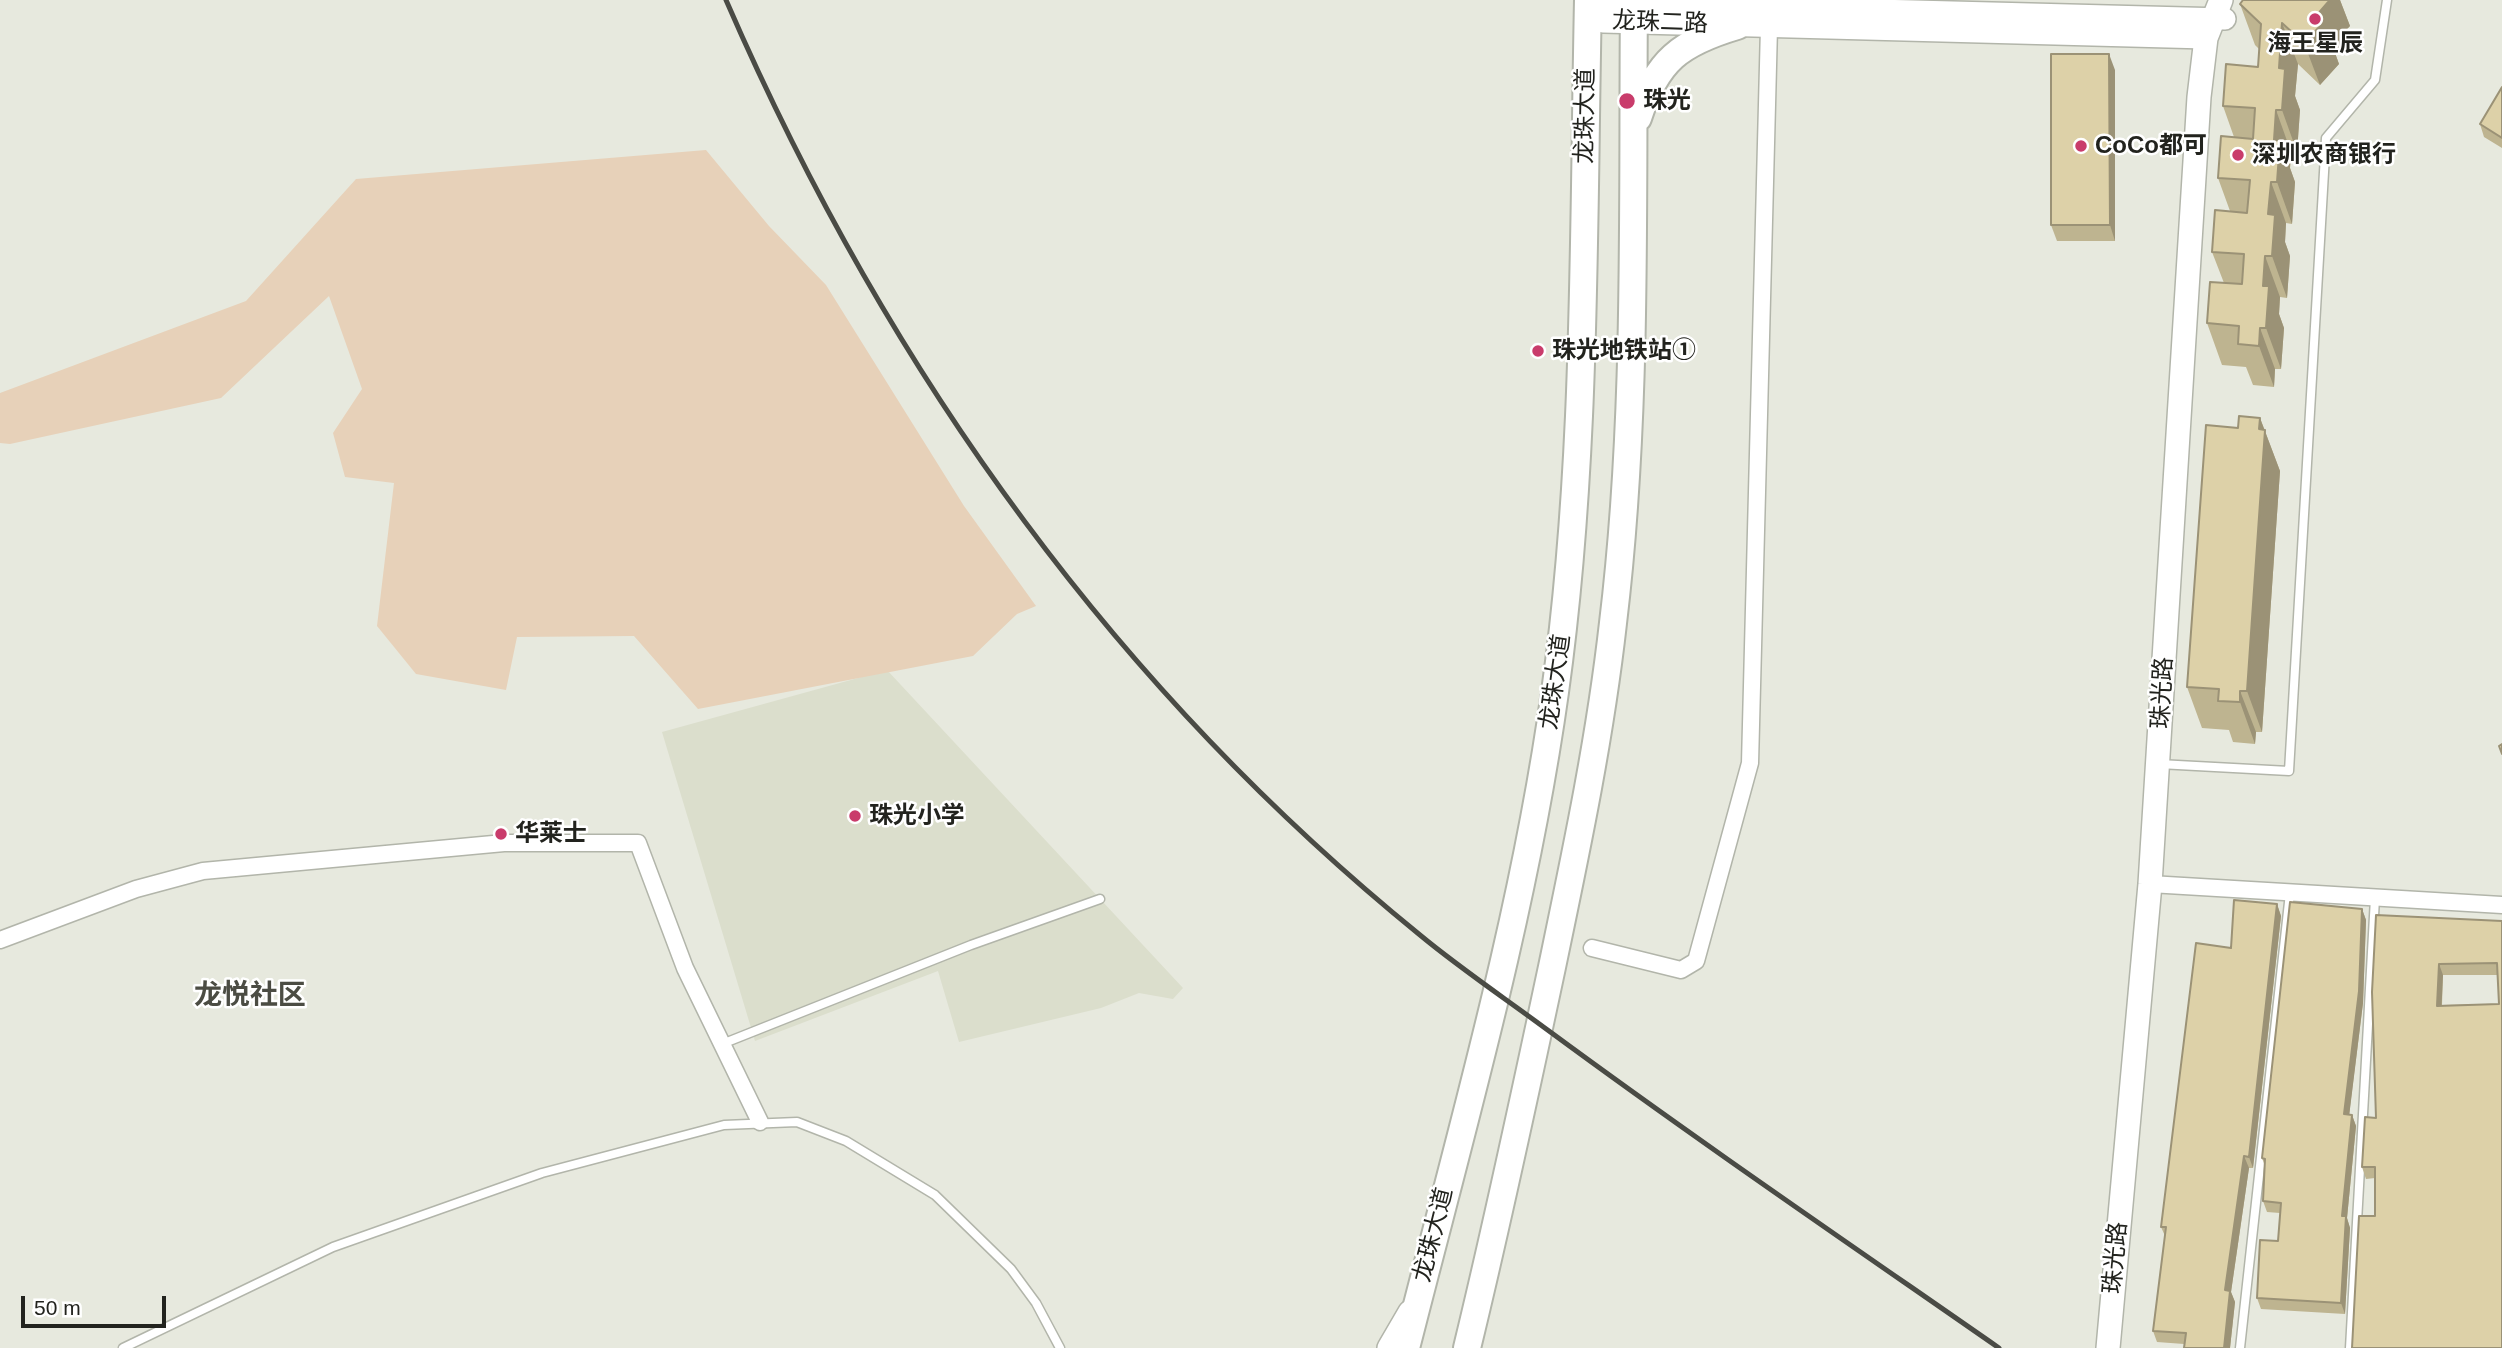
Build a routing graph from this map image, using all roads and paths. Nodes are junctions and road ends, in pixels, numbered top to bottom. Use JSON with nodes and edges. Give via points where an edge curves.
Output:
{"nodes":[{"id":1,"x":2387,"y":0,"type":"edge"},
{"id":2,"x":1588,"y":6,"type":"edge"},
{"id":3,"x":1634,"y":9,"type":"edge"},
{"id":4,"x":1731,"y":11,"type":"edge"},
{"id":5,"x":1770,"y":11,"type":"edge"},
{"id":6,"x":2220,"y":15,"type":"edge"},
{"id":7,"x":1633,"y":136,"type":"junction"},
{"id":8,"x":2159,"y":764,"type":"junction"},
{"id":9,"x":2150,"y":884,"type":"junction"},
{"id":10,"x":2290,"y":892,"type":"junction"},
{"id":11,"x":2375,"y":898,"type":"junction"},
{"id":12,"x":1100,"y":899,"type":"dead end"},
{"id":13,"x":2502,"y":905,"type":"edge"},
{"id":14,"x":0,"y":940,"type":"edge"},
{"id":15,"x":1592,"y":948,"type":"dead end"},
{"id":16,"x":722,"y":1044,"type":"junction"},
{"id":17,"x":760,"y":1122,"type":"junction"},
{"id":18,"x":1420,"y":1294,"type":"junction"},
{"id":19,"x":2111,"y":1346,"type":"edge"},
{"id":20,"x":123,"y":1348,"type":"edge"},
{"id":21,"x":1060,"y":1348,"type":"edge"},
{"id":22,"x":1389,"y":1348,"type":"edge"},
{"id":23,"x":1406,"y":1348,"type":"edge"},
{"id":24,"x":1467,"y":1348,"type":"edge"},
{"id":25,"x":2240,"y":1348,"type":"edge"},
{"id":26,"x":2350,"y":1348,"type":"edge"}],
"edges":[{"from":1,"to":8,"type":"lane","via":[[2375,80],[2326,138],[2289,771]]},
{"from":2,"to":3,"type":"street","name":"龙珠二路","via":[[1603,22]]},
{"from":2,"to":18,"type":"main road","name":"龙珠大道","via":[[1578,455],[1558,668],[1527,852]]},
{"from":3,"to":4,"type":"street","name":"龙珠二路"},
{"from":3,"to":7,"type":"main road","name":"龙珠大道"},
{"from":4,"to":5,"type":"street","name":"龙珠二路"},
{"from":4,"to":7,"type":"main road","via":[[1657,73]]},
{"from":5,"to":6,"type":"street","name":"龙珠二路"},
{"from":5,"to":15,"type":"street","via":[[1749,763],[1696,961],[1681,970]]},
{"from":6,"to":8,"type":"main road","name":"珠光路","via":[[2199,97]]},
{"from":7,"to":24,"type":"main road","name":"龙珠大道","via":[[1626,471],[1603,701],[1575,862]]},
{"from":8,"to":9,"type":"main road","name":"珠光路"},
{"from":9,"to":10,"type":"street"},
{"from":9,"to":19,"type":"main road","name":"珠光路"},
{"from":10,"to":11,"type":"street"},
{"from":10,"to":25,"type":"lane"},
{"from":11,"to":13,"type":"street"},
{"from":11,"to":26,"type":"lane"},
{"from":12,"to":16,"type":"lane"},
{"from":14,"to":16,"type":"street","via":[[136,889],[204,871],[504,843],[638,843],[685,968]]},
{"from":16,"to":17,"type":"street"},
{"from":17,"to":20,"type":"lane","via":[[724,1125],[542,1173],[346,1242]]},
{"from":17,"to":21,"type":"lane","via":[[797,1122],[846,1141],[935,1195],[1011,1269]]},
{"from":18,"to":22,"type":"main road"},
{"from":18,"to":23,"type":"main road","name":"龙珠大道"}]}
